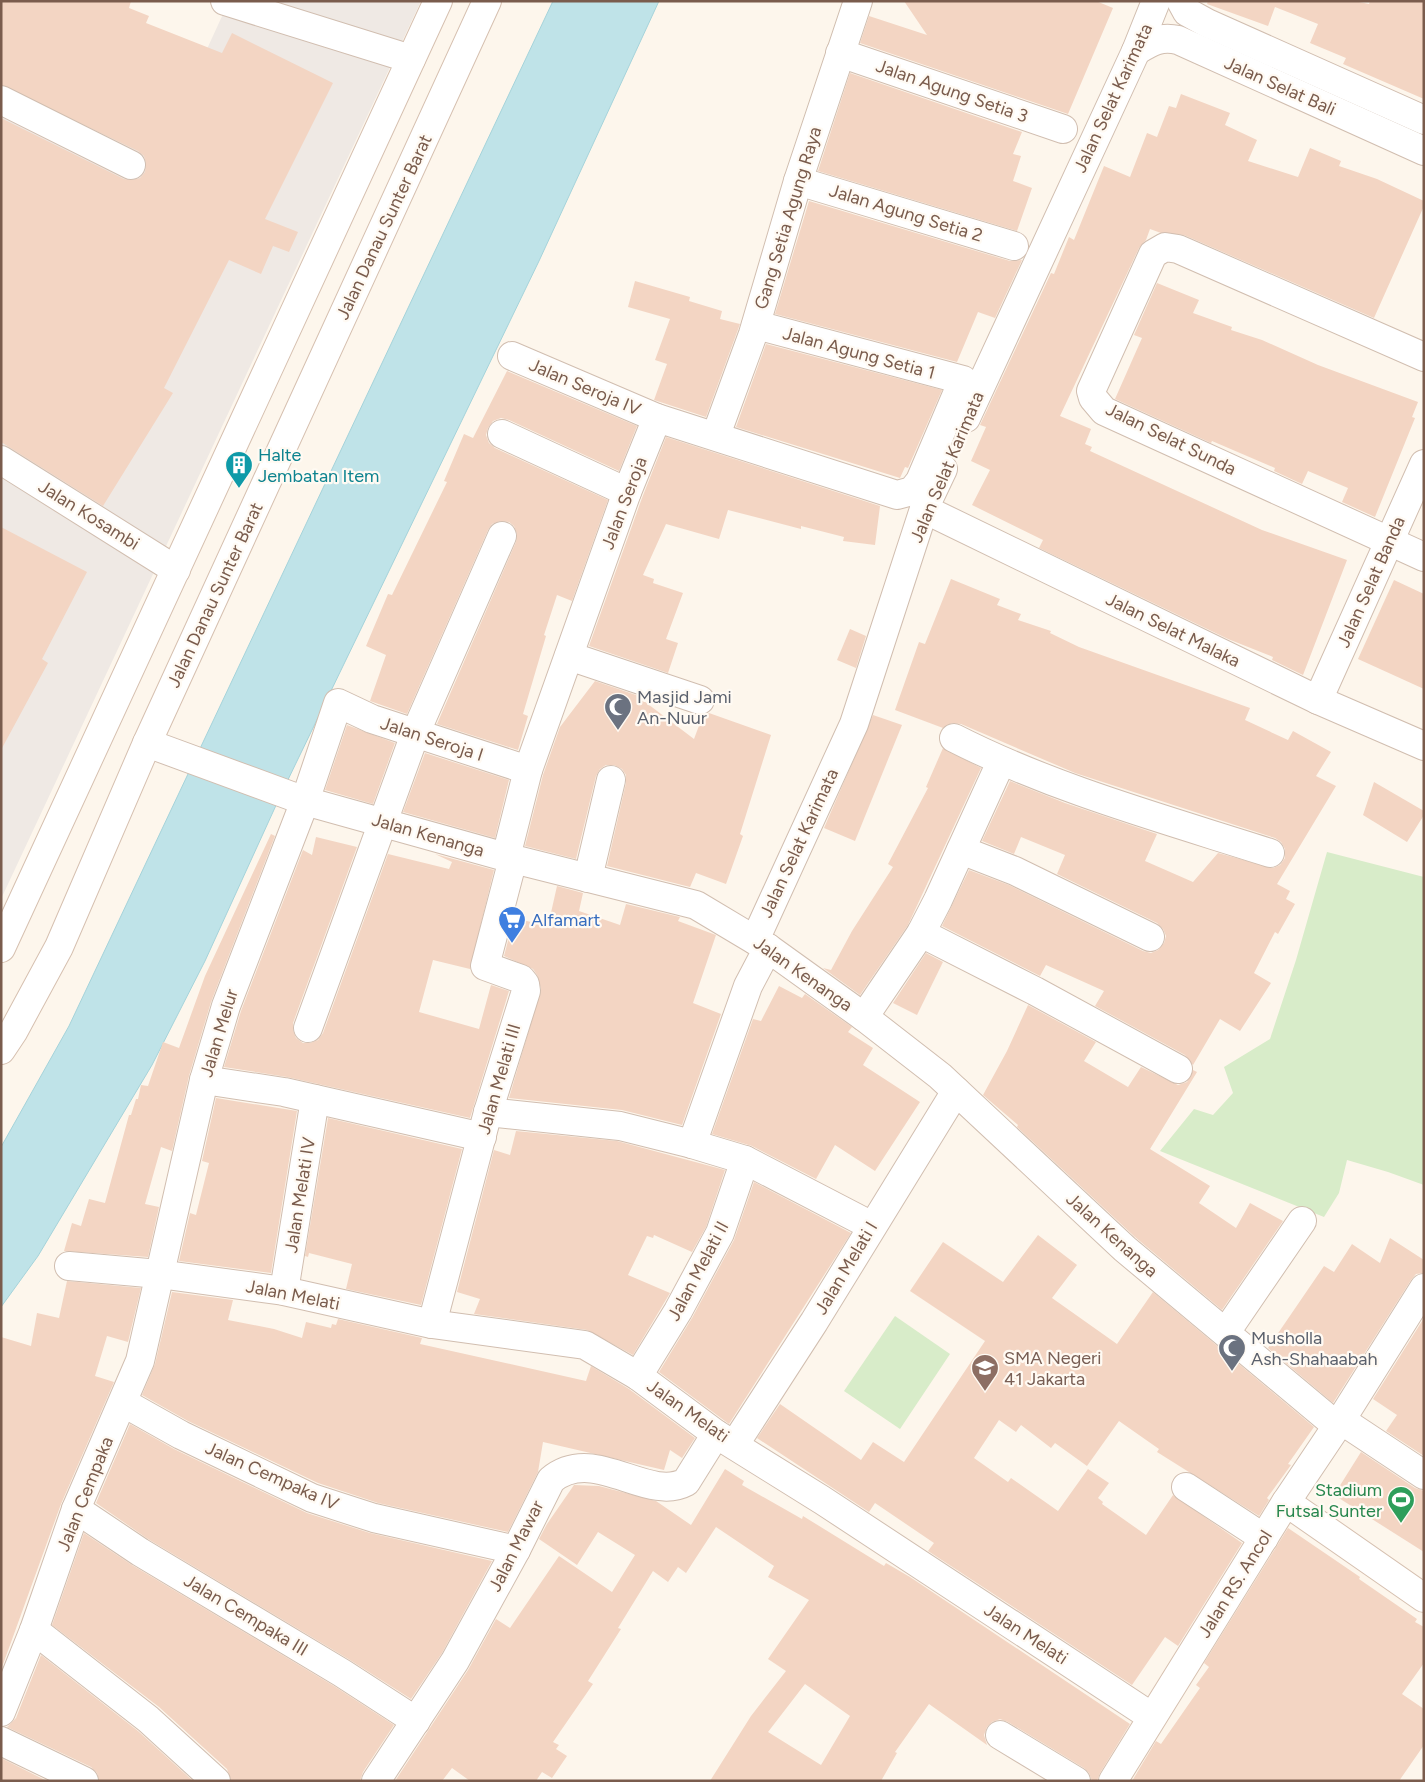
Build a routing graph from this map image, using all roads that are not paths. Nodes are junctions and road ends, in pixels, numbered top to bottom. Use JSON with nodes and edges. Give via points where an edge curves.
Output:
{"nodes":[{"id":1,"x":225,"y":1,"type":"edge"},
{"id":2,"x":438,"y":1,"type":"edge"},
{"id":3,"x":487,"y":1,"type":"edge"},
{"id":4,"x":858,"y":1,"type":"edge"},
{"id":5,"x":1156,"y":1,"type":"edge"},
{"id":6,"x":1181,"y":1,"type":"edge"},
{"id":7,"x":1136,"y":52,"type":"junction"},
{"id":8,"x":840,"y":53,"type":"junction"},
{"id":9,"x":411,"y":59,"type":"junction"},
{"id":10,"x":1,"y":100,"type":"edge"},
{"id":11,"x":1424,"y":120,"type":"edge"},
{"id":12,"x":1064,"y":129,"type":"dead end"},
{"id":13,"x":1424,"y":151,"type":"edge"},
{"id":14,"x":131,"y":165,"type":"dead end"},
{"id":15,"x":798,"y":181,"type":"junction"},
{"id":16,"x":1014,"y":246,"type":"dead end"},
{"id":17,"x":756,"y":325,"type":"junction"},
{"id":18,"x":512,"y":356,"type":"dead end"},
{"id":19,"x":1424,"y":357,"type":"edge"},
{"id":20,"x":657,"y":418,"type":"junction"},
{"id":21,"x":502,"y":434,"type":"dead end"},
{"id":22,"x":716,"y":435,"type":"junction"},
{"id":23,"x":1,"y":460,"type":"edge"},
{"id":24,"x":1424,"y":464,"type":"edge"},
{"id":25,"x":627,"y":492,"type":"junction"},
{"id":26,"x":924,"y":509,"type":"junction"},
{"id":27,"x":502,"y":536,"type":"dead end"},
{"id":28,"x":1389,"y":541,"type":"junction"},
{"id":29,"x":1424,"y":556,"type":"edge"},
{"id":30,"x":176,"y":570,"type":"junction"},
{"id":31,"x":568,"y":656,"type":"junction"},
{"id":32,"x":700,"y":700,"type":"dead end"},
{"id":33,"x":1318,"y":700,"type":"junction"},
{"id":34,"x":338,"y":702,"type":"joint"},
{"id":35,"x":415,"y":734,"type":"junction"},
{"id":36,"x":954,"y":738,"type":"dead end"},
{"id":37,"x":148,"y":743,"type":"junction"},
{"id":38,"x":1424,"y":746,"type":"edge"},
{"id":39,"x":1001,"y":762,"type":"junction"},
{"id":40,"x":528,"y":770,"type":"junction"},
{"id":41,"x":610,"y":780,"type":"dead end"},
{"id":42,"x":297,"y":797,"type":"junction"},
{"id":43,"x":383,"y":822,"type":"junction"},
{"id":44,"x":961,"y":850,"type":"junction"},
{"id":45,"x":1270,"y":853,"type":"dead end"},
{"id":46,"x":510,"y":858,"type":"junction"},
{"id":47,"x":588,"y":878,"type":"junction"},
{"id":48,"x":920,"y":933,"type":"junction"},
{"id":49,"x":1150,"y":938,"type":"dead end"},
{"id":50,"x":762,"y":944,"type":"junction"},
{"id":51,"x":1,"y":948,"type":"edge"},
{"id":52,"x":864,"y":1017,"type":"junction"},
{"id":53,"x":308,"y":1028,"type":"dead end"},
{"id":54,"x":1,"y":1050,"type":"edge"},
{"id":55,"x":1178,"y":1070,"type":"dead end"},
{"id":56,"x":204,"y":1080,"type":"junction"},
{"id":57,"x":956,"y":1091,"type":"junction"},
{"id":58,"x":315,"y":1099,"type":"junction"},
{"id":59,"x":485,"y":1124,"type":"junction"},
{"id":60,"x":692,"y":1144,"type":"junction"},
{"id":61,"x":745,"y":1160,"type":"junction"},
{"id":62,"x":1302,"y":1221,"type":"dead end"},
{"id":63,"x":872,"y":1226,"type":"junction"},
{"id":64,"x":69,"y":1266,"type":"dead end"},
{"id":65,"x":159,"y":1274,"type":"junction"},
{"id":66,"x":1424,"y":1288,"type":"edge"},
{"id":67,"x":284,"y":1291,"type":"junction"},
{"id":68,"x":432,"y":1324,"type":"junction"},
{"id":69,"x":1226,"y":1332,"type":"junction"},
{"id":70,"x":638,"y":1376,"type":"junction"},
{"id":71,"x":124,"y":1403,"type":"junction"},
{"id":72,"x":1339,"y":1423,"type":"junction"},
{"id":73,"x":725,"y":1439,"type":"junction"},
{"id":74,"x":1424,"y":1475,"type":"edge"},
{"id":75,"x":1186,"y":1487,"type":"dead end"},
{"id":76,"x":1286,"y":1502,"type":"junction"},
{"id":77,"x":76,"y":1509,"type":"junction"},
{"id":78,"x":1264,"y":1538,"type":"junction"},
{"id":79,"x":516,"y":1550,"type":"junction"},
{"id":80,"x":1424,"y":1598,"type":"edge"},
{"id":81,"x":34,"y":1630,"type":"junction"},
{"id":82,"x":11,"y":1660,"type":"edge"},
{"id":83,"x":1,"y":1712,"type":"edge"},
{"id":84,"x":1152,"y":1717,"type":"junction"},
{"id":85,"x":416,"y":1721,"type":"junction"},
{"id":86,"x":1000,"y":1735,"type":"dead end"},
{"id":87,"x":1,"y":1741,"type":"edge"},
{"id":88,"x":84,"y":1781,"type":"edge"},
{"id":89,"x":216,"y":1781,"type":"edge"},
{"id":90,"x":376,"y":1781,"type":"edge"},
{"id":91,"x":1076,"y":1781,"type":"edge"},
{"id":92,"x":1113,"y":1781,"type":"edge"}],
"edges":[{"from":1,"to":9,"type":"street"},
{"from":2,"to":9,"type":"street"},
{"from":3,"to":37,"type":"street","name":"Jalan Danau Sunter Barat"},
{"from":4,"to":8,"type":"street","name":"Gang Setia Agung Raya"},
{"from":5,"to":7,"type":"street","name":"Jalan Selat Karimata"},
{"from":6,"to":11,"type":"street","name":"Jalan Selat Bali","via":[[1187,12],[1207,23]]},
{"from":7,"to":13,"type":"street","name":"Jalan Selat Bali","via":[[1153,40],[1178,40]]},
{"from":7,"to":26,"type":"street","name":"Jalan Selat Karimata"},
{"from":8,"to":12,"type":"street","name":"Jalan Agung Setia 3"},
{"from":8,"to":15,"type":"street","name":"Gang Setia Agung Raya"},
{"from":9,"to":30,"type":"street"},
{"from":10,"to":14,"type":"street"},
{"from":15,"to":16,"type":"street","name":"Jalan Agung Setia 2"},
{"from":15,"to":17,"type":"street","name":"Gang Setia Agung Raya"},
{"from":17,"to":22,"type":"street","name":"Gang Setia Agung Raya"},
{"from":17,"to":22,"type":"street","name":"Jalan Agung Setia 1","via":[[963,380],[920,481],[912,491],[897,495]]},
{"from":18,"to":20,"type":"street","name":"Jalan Seroja IV"},
{"from":19,"to":28,"type":"street","name":"Jalan Selat Sunda","via":[[1178,249],[1165,247],[1153,254],[1092,391],[1093,398],[1104,411]]},
{"from":20,"to":22,"type":"street"},
{"from":20,"to":25,"type":"street","name":"Jalan Seroja"},
{"from":21,"to":25,"type":"street"},
{"from":23,"to":30,"type":"street","name":"Jalan Kosambi"},
{"from":24,"to":28,"type":"street","name":"Jalan Selat Banda"},
{"from":25,"to":31,"type":"street","name":"Jalan Seroja"},
{"from":26,"to":33,"type":"street","name":"Jalan Selat Malaka"},
{"from":26,"to":50,"type":"street","name":"Jalan Selat Karimata","via":[[854,724]]},
{"from":27,"to":35,"type":"street"},
{"from":28,"to":29,"type":"street"},
{"from":28,"to":33,"type":"street","name":"Jalan Selat Banda"},
{"from":30,"to":51,"type":"street"},
{"from":31,"to":32,"type":"street"},
{"from":31,"to":40,"type":"street","name":"Jalan Seroja"},
{"from":33,"to":38,"type":"street","name":"Jalan Selat Malaka"},
{"from":34,"to":35,"type":"street","name":"Jalan Seroja I","via":[[372,719]]},
{"from":34,"to":42,"type":"street","name":"Jalan Melur"},
{"from":35,"to":40,"type":"street","name":"Jalan Seroja I"},
{"from":35,"to":43,"type":"street"},
{"from":36,"to":39,"type":"street"},
{"from":37,"to":42,"type":"street","name":"Jalan Kenanga"},
{"from":37,"to":54,"type":"street","name":"Jalan Danau Sunter Barat","via":[[58,948],[14,1032]]},
{"from":39,"to":44,"type":"street"},
{"from":39,"to":45,"type":"street"},
{"from":40,"to":46,"type":"street","name":"Jalan Seroja"},
{"from":41,"to":47,"type":"street"},
{"from":42,"to":43,"type":"street","name":"Jalan Kenanga"},
{"from":42,"to":56,"type":"street","name":"Jalan Melur"},
{"from":43,"to":46,"type":"street","name":"Jalan Kenanga"},
{"from":43,"to":53,"type":"street"},
{"from":44,"to":48,"type":"street"},
{"from":44,"to":49,"type":"street","via":[[1015,871]]},
{"from":46,"to":47,"type":"street","name":"Jalan Kenanga"},
{"from":46,"to":59,"type":"street","name":"Jalan Melati III","via":[[485,966],[521,979],[526,991]]},
{"from":47,"to":50,"type":"street","name":"Jalan Kenanga","via":[[696,905]]},
{"from":48,"to":52,"type":"street"},
{"from":48,"to":55,"type":"street","via":[[1035,991]]},
{"from":50,"to":52,"type":"street","name":"Jalan Kenanga"},
{"from":50,"to":60,"type":"street"},
{"from":52,"to":57,"type":"street","name":"Jalan Kenanga"},
{"from":56,"to":58,"type":"street"},
{"from":56,"to":65,"type":"street","name":"Jalan Melur"},
{"from":57,"to":63,"type":"street","name":"Jalan Melati I"},
{"from":57,"to":69,"type":"street","name":"Jalan Kenanga","via":[[1125,1249]]},
{"from":58,"to":59,"type":"street"},
{"from":58,"to":67,"type":"street","name":"Jalan Melati IV"},
{"from":59,"to":60,"type":"street","via":[[620,1126]]},
{"from":59,"to":68,"type":"street","name":"Jalan Melati III"},
{"from":60,"to":61,"type":"street"},
{"from":61,"to":63,"type":"street"},
{"from":61,"to":70,"type":"street","name":"Jalan Melati II","via":[[720,1233]]},
{"from":62,"to":69,"type":"street"},
{"from":63,"to":73,"type":"street","name":"Jalan Melati I"},
{"from":64,"to":65,"type":"street","name":"Jalan Melati"},
{"from":65,"to":67,"type":"street","name":"Jalan Melati"},
{"from":65,"to":71,"type":"street","name":"Jalan Cempaka","via":[[140,1362]]},
{"from":66,"to":72,"type":"street","name":"Jalan RS. Ancol"},
{"from":67,"to":68,"type":"street","name":"Jalan Melati"},
{"from":68,"to":70,"type":"street","name":"Jalan Melati","via":[[585,1345]]},
{"from":69,"to":72,"type":"street","name":"Jalan Kenanga"},
{"from":70,"to":73,"type":"street","name":"Jalan Melati"},
{"from":71,"to":77,"type":"street","name":"Jalan Cempaka"},
{"from":71,"to":79,"type":"street","name":"Jalan Cempaka IV","via":[[181,1435],[312,1498],[374,1518]]},
{"from":72,"to":74,"type":"street","name":"Jalan Kenanga"},
{"from":72,"to":76,"type":"street","name":"Jalan RS. Ancol"},
{"from":73,"to":79,"type":"street","name":"Jalan Mawar","via":[[681,1485],[647,1483],[582,1467],[560,1472],[544,1490]]},
{"from":73,"to":84,"type":"street","name":"Jalan Melati"},
{"from":75,"to":78,"type":"street"},
{"from":76,"to":78,"type":"street","name":"Jalan RS. Ancol"},
{"from":76,"to":80,"type":"street"},
{"from":77,"to":81,"type":"street","name":"Jalan Cempaka"},
{"from":77,"to":85,"type":"street","name":"Jalan Cempaka III","via":[[140,1552]]},
{"from":78,"to":84,"type":"street","name":"Jalan RS. Ancol"},
{"from":79,"to":85,"type":"street","name":"Jalan Mawar","via":[[455,1660]]},
{"from":81,"to":82,"type":"street","name":"Jalan Cempaka"},
{"from":81,"to":89,"type":"street","via":[[148,1719]]},
{"from":82,"to":83,"type":"street","name":"Jalan Cempaka"},
{"from":84,"to":92,"type":"street","name":"Jalan RS. Ancol"},
{"from":85,"to":90,"type":"street","name":"Jalan Mawar"},
{"from":86,"to":91,"type":"street"},
{"from":87,"to":88,"type":"street"}]}
